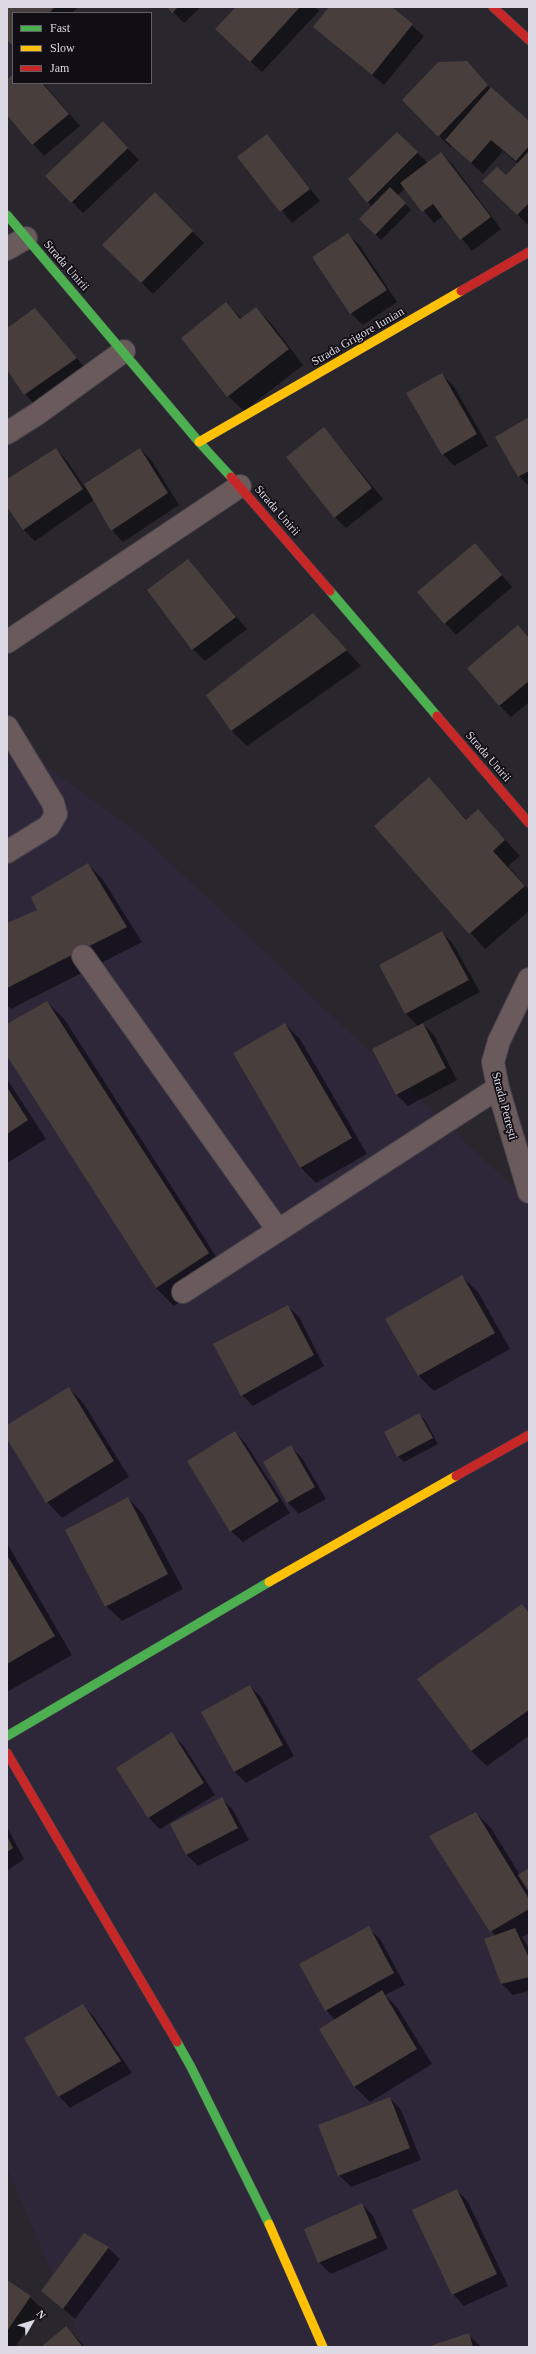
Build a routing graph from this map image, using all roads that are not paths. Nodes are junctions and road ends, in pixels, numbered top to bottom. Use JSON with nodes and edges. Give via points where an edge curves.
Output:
{"nodes":[{"id":1,"x":493,"y":7,"type":"edge"},
{"id":2,"x":529,"y":40,"type":"edge"},
{"id":3,"x":7,"y":215,"type":"edge"},
{"id":4,"x":26,"y":238,"type":"junction"},
{"id":5,"x":7,"y":249,"type":"edge"},
{"id":6,"x":529,"y":252,"type":"edge"},
{"id":7,"x":124,"y":352,"type":"junction"},
{"id":8,"x":7,"y":433,"type":"edge"},
{"id":9,"x":199,"y":442,"type":"junction"},
{"id":10,"x":240,"y":486,"type":"junction"},
{"id":11,"x":7,"y":642,"type":"edge"},
{"id":12,"x":7,"y":727,"type":"edge"},
{"id":13,"x":529,"y":823,"type":"edge"},
{"id":14,"x":7,"y":852,"type":"edge"},
{"id":15,"x":83,"y":956,"type":"dead end"},
{"id":16,"x":529,"y":979,"type":"edge"},
{"id":17,"x":498,"y":1088,"type":"junction"},
{"id":18,"x":529,"y":1192,"type":"edge"},
{"id":19,"x":278,"y":1230,"type":"junction"},
{"id":20,"x":183,"y":1292,"type":"dead end"},
{"id":21,"x":529,"y":1435,"type":"edge"},
{"id":22,"x":7,"y":1736,"type":"edge"},
{"id":23,"x":7,"y":1753,"type":"edge"},
{"id":24,"x":323,"y":2347,"type":"edge"}],
"edges":[{"from":1,"to":2,"type":"street"},
{"from":3,"to":4,"type":"street","name":"Strada Unirii"},
{"from":4,"to":5,"type":"street"},
{"from":4,"to":7,"type":"street","name":"Strada Unirii"},
{"from":6,"to":9,"type":"street","name":"Strada Grigore Iunian"},
{"from":7,"to":8,"type":"street"},
{"from":7,"to":9,"type":"street","name":"Strada Unirii"},
{"from":9,"to":10,"type":"street","name":"Strada Unirii"},
{"from":10,"to":11,"type":"street"},
{"from":10,"to":13,"type":"street","name":"Strada Unirii"},
{"from":12,"to":14,"type":"street","via":[[53,803],[56,814],[49,826]]},
{"from":15,"to":19,"type":"street"},
{"from":16,"to":17,"type":"street","name":"Strada Petrești","via":[[499,1041],[493,1062]]},
{"from":17,"to":18,"type":"street","name":"Strada Petrești"},
{"from":17,"to":19,"type":"street"},
{"from":19,"to":20,"type":"street"},
{"from":21,"to":22,"type":"street","via":[[327,1548]]},
{"from":23,"to":24,"type":"street","via":[[191,2067],[263,2210]]}]}
